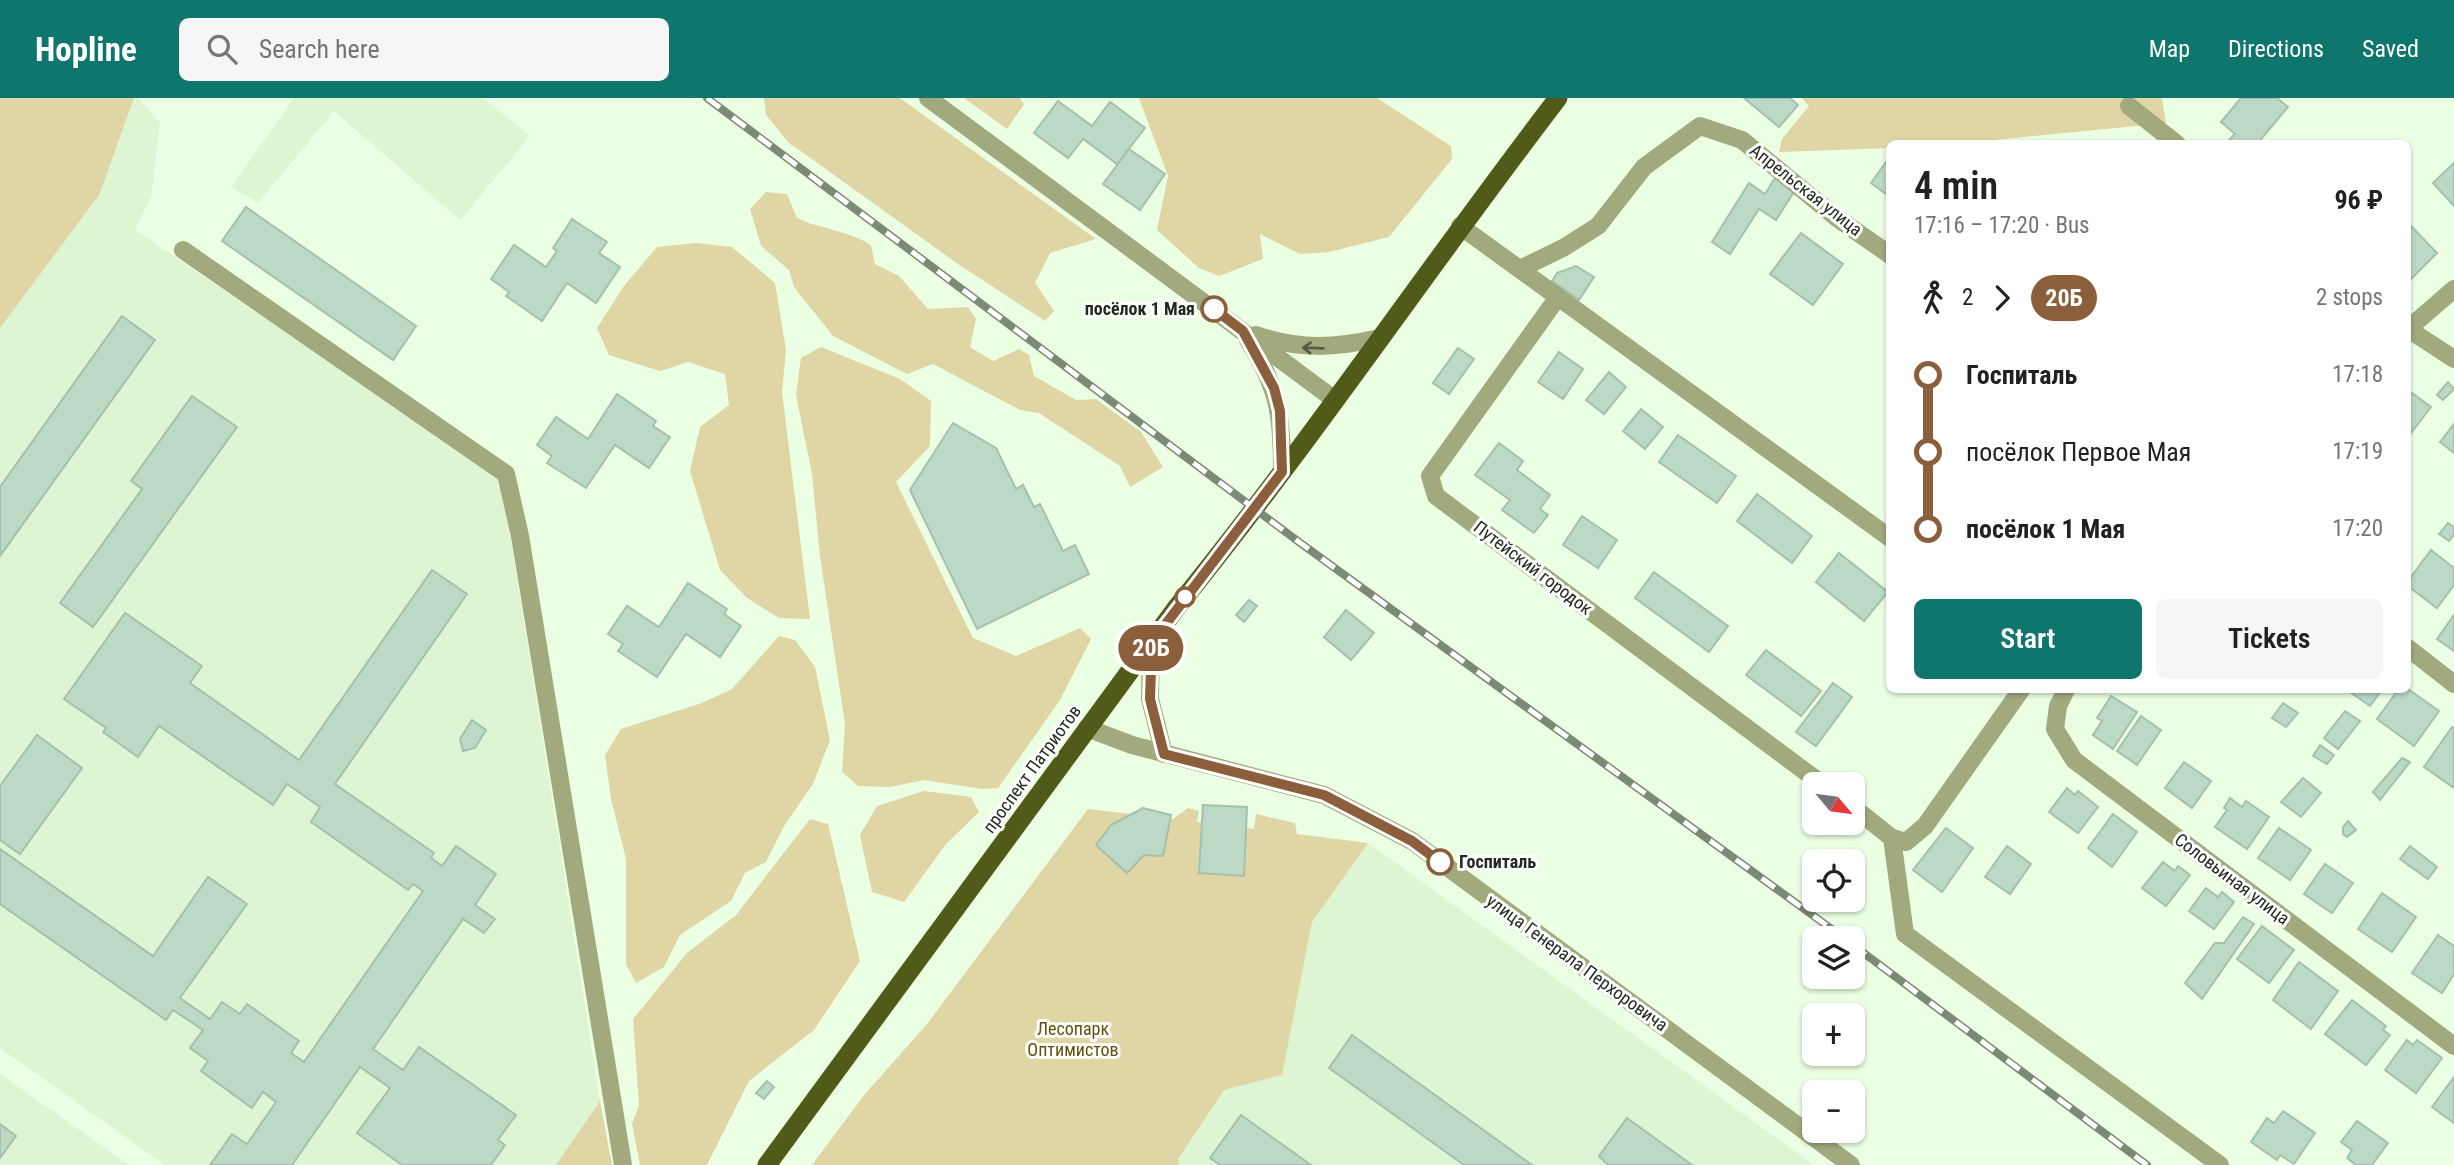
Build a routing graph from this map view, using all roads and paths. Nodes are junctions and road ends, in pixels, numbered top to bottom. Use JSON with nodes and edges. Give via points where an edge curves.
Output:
{"nodes":[{"id":1,"x":928,"y":98,"type":"edge"},
{"id":2,"x":1558,"y":98,"type":"edge"},
{"id":3,"x":2129,"y":106,"type":"dead end"},
{"id":4,"x":2172,"y":140,"type":"edge"},
{"id":5,"x":1460,"y":226,"type":"junction"},
{"id":6,"x":183,"y":250,"type":"dead end"},
{"id":7,"x":1886,"y":252,"type":"edge"},
{"id":8,"x":1520,"y":269,"type":"junction"},
{"id":9,"x":2454,"y":289,"type":"edge"},
{"id":10,"x":1558,"y":297,"type":"junction"},
{"id":11,"x":2411,"y":326,"type":"edge"},
{"id":12,"x":1243,"y":331,"type":"junction"},
{"id":13,"x":2411,"y":331,"type":"edge"},
{"id":14,"x":1380,"y":338,"type":"junction"},
{"id":15,"x":2454,"y":359,"type":"edge"},
{"id":16,"x":1335,"y":400,"type":"junction"},
{"id":17,"x":1282,"y":472,"type":"junction"},
{"id":18,"x":1886,"y":535,"type":"edge"},
{"id":19,"x":1152,"y":642,"type":"junction"},
{"id":20,"x":2411,"y":650,"type":"edge"},
{"id":21,"x":2454,"y":684,"type":"edge"},
{"id":22,"x":2019,"y":693,"type":"edge"},
{"id":23,"x":2064,"y":693,"type":"edge"},
{"id":24,"x":1087,"y":729,"type":"junction"},
{"id":25,"x":1164,"y":754,"type":"junction"},
{"id":26,"x":1806,"y":772,"type":"edge"},
{"id":27,"x":1866,"y":817,"type":"edge"},
{"id":28,"x":1892,"y":838,"type":"junction"},
{"id":29,"x":2454,"y":1046,"type":"edge"},
{"id":30,"x":623,"y":1165,"type":"edge"},
{"id":31,"x":767,"y":1165,"type":"edge"},
{"id":32,"x":1852,"y":1165,"type":"edge"},
{"id":33,"x":2220,"y":1165,"type":"edge"}],
"edges":[{"from":1,"to":12,"type":"street"},
{"from":2,"to":5,"type":"highway","name":"проспект Патриотов"},
{"from":3,"to":4,"type":"street"},
{"from":5,"to":8,"type":"street"},
{"from":5,"to":14,"type":"highway","name":"проспект Патриотов"},
{"from":6,"to":30,"type":"street","via":[[506,474]]},
{"from":7,"to":8,"type":"street","name":"Апрельская улица","via":[[1742,140],[1700,127],[1644,167],[1598,226]]},
{"from":8,"to":10,"type":"street"},
{"from":9,"to":11,"type":"street"},
{"from":10,"to":18,"type":"street"},
{"from":10,"to":26,"type":"street","name":"Путейский городок","via":[[1430,475],[1436,496]]},
{"from":14,"to":12,"type":"street","one_way":true,"via":[[1337,348],[1300,348]]},
{"from":12,"to":16,"type":"street"},
{"from":12,"to":17,"type":"street","via":[[1274,388],[1280,411]]},
{"from":13,"to":15,"type":"street"},
{"from":14,"to":16,"type":"highway","name":"проспект Патриотов"},
{"from":16,"to":17,"type":"highway","name":"проспект Патриотов"},
{"from":17,"to":19,"type":"highway","name":"проспект Патриотов"},
{"from":19,"to":24,"type":"highway","name":"проспект Патриотов"},
{"from":19,"to":25,"type":"street","via":[[1150,699]]},
{"from":20,"to":21,"type":"street"},
{"from":22,"to":28,"type":"street","via":[[1925,826],[1906,842]]},
{"from":23,"to":29,"type":"street","name":"Соловьиная улица","via":[[2055,729],[2074,760]]},
{"from":24,"to":25,"type":"street","name":"улица Генерала Перхоровича"},
{"from":24,"to":31,"type":"highway","name":"проспект Патриотов"},
{"from":25,"to":32,"type":"street","name":"улица Генерала Перхоровича","via":[[1324,795],[1412,841]]},
{"from":27,"to":28,"type":"street"},
{"from":28,"to":33,"type":"street","via":[[1905,934]]}]}
